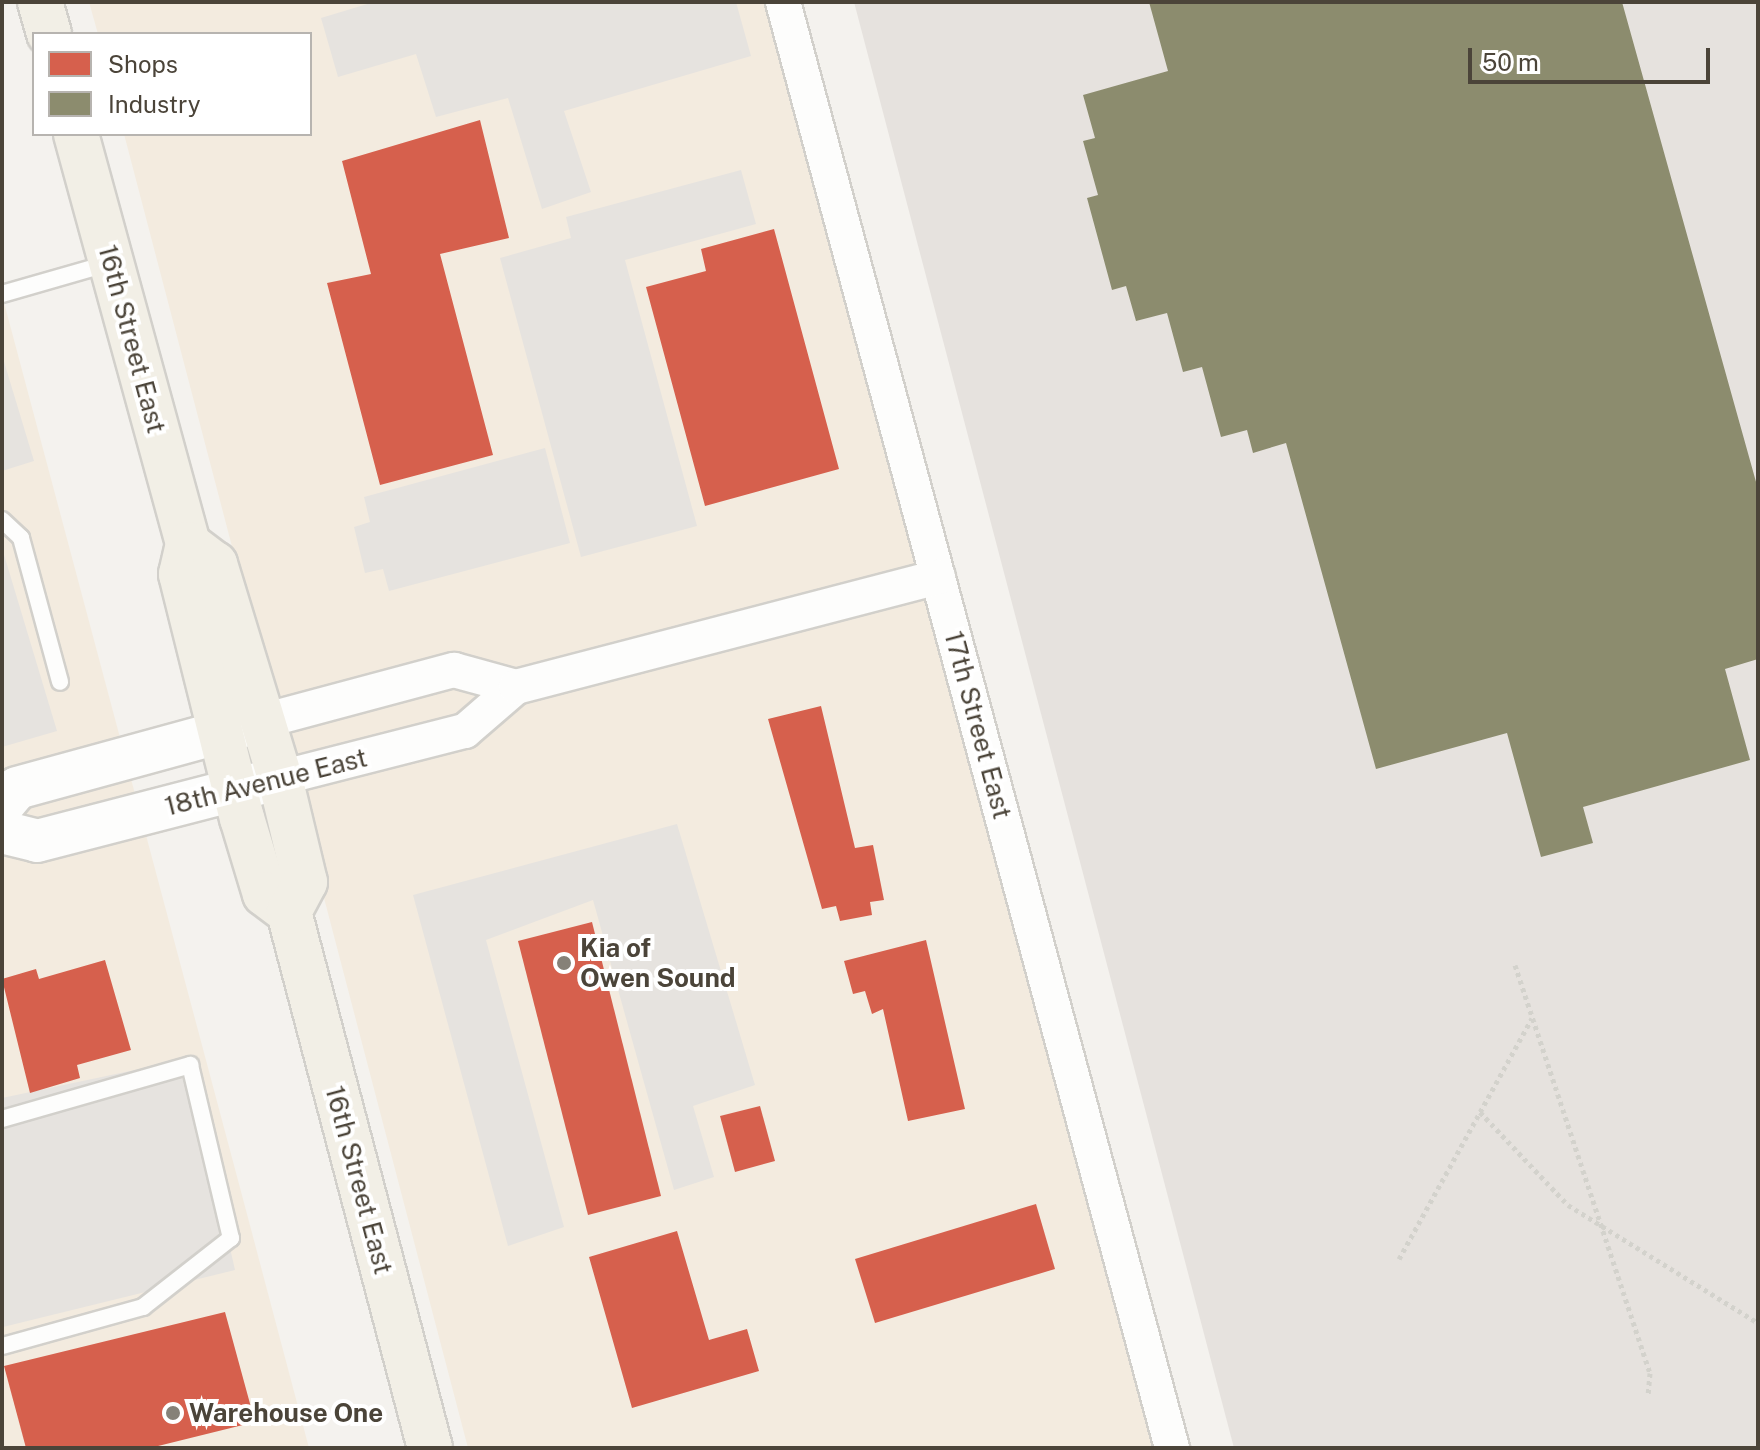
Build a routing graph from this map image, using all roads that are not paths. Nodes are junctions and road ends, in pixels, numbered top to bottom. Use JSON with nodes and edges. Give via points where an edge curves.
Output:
{"nodes":[{"id":1,"x":40,"y":2,"type":"edge"},
{"id":2,"x":783,"y":2,"type":"edge"},
{"id":3,"x":48,"y":32,"type":"edge"},
{"id":4,"x":77,"y":136,"type":"edge"},
{"id":5,"x":111,"y":263,"type":"junction"},
{"id":6,"x":2,"y":294,"type":"edge"},
{"id":7,"x":2,"y":520,"type":"edge"},
{"id":8,"x":188,"y":544,"type":"junction"},
{"id":9,"x":938,"y":577,"type":"junction"},
{"id":10,"x":60,"y":682,"type":"dead end"},
{"id":11,"x":516,"y":687,"type":"junction"},
{"id":12,"x":263,"y":721,"type":"junction"},
{"id":13,"x":220,"y":730,"type":"junction"},
{"id":14,"x":280,"y":778,"type":"junction"},
{"id":15,"x":235,"y":789,"type":"junction"},
{"id":16,"x":2,"y":806,"type":"edge"},
{"id":17,"x":2,"y":832,"type":"edge"},
{"id":18,"x":289,"y":912,"type":"junction"},
{"id":19,"x":2,"y":1119,"type":"edge"},
{"id":20,"x":2,"y":1346,"type":"edge"},
{"id":21,"x":430,"y":1448,"type":"edge"},
{"id":22,"x":1172,"y":1448,"type":"edge"}],
"edges":[{"from":1,"to":3,"type":"main road"},
{"from":2,"to":9,"type":"street","name":"17th Street East"},
{"from":4,"to":5,"type":"main road","name":"16th Street East"},
{"from":5,"to":6,"type":"lane"},
{"from":5,"to":8,"type":"main road","name":"16th Street East"},
{"from":7,"to":10,"type":"lane","via":[[21,538]]},
{"from":8,"to":12,"type":"main road","via":[[215,564]]},
{"from":8,"to":13,"type":"main road","name":"16th Street East","via":[[181,574]]},
{"from":9,"to":11,"type":"street","name":"18th Avenue East"},
{"from":9,"to":22,"type":"street","name":"17th Street East"},
{"from":11,"to":12,"type":"street","name":"18th Avenue East","via":[[454,670]]},
{"from":11,"to":14,"type":"street","name":"18th Avenue East","via":[[465,731]]},
{"from":12,"to":13,"type":"street","name":"18th Avenue East"},
{"from":12,"to":14,"type":"main road"},
{"from":13,"to":15,"type":"main road","name":"16th Street East"},
{"from":13,"to":16,"type":"street","name":"18th Avenue East","via":[[17,788]]},
{"from":14,"to":15,"type":"street","name":"18th Avenue East"},
{"from":14,"to":18,"type":"main road","via":[[305,882]]},
{"from":15,"to":17,"type":"street","name":"18th Avenue East","via":[[37,841]]},
{"from":15,"to":18,"type":"main road","name":"16th Street East","via":[[265,894]]},
{"from":18,"to":21,"type":"main road","name":"16th Street East"},
{"from":19,"to":20,"type":"lane","via":[[190,1065],[231,1238],[143,1307]]}]}
